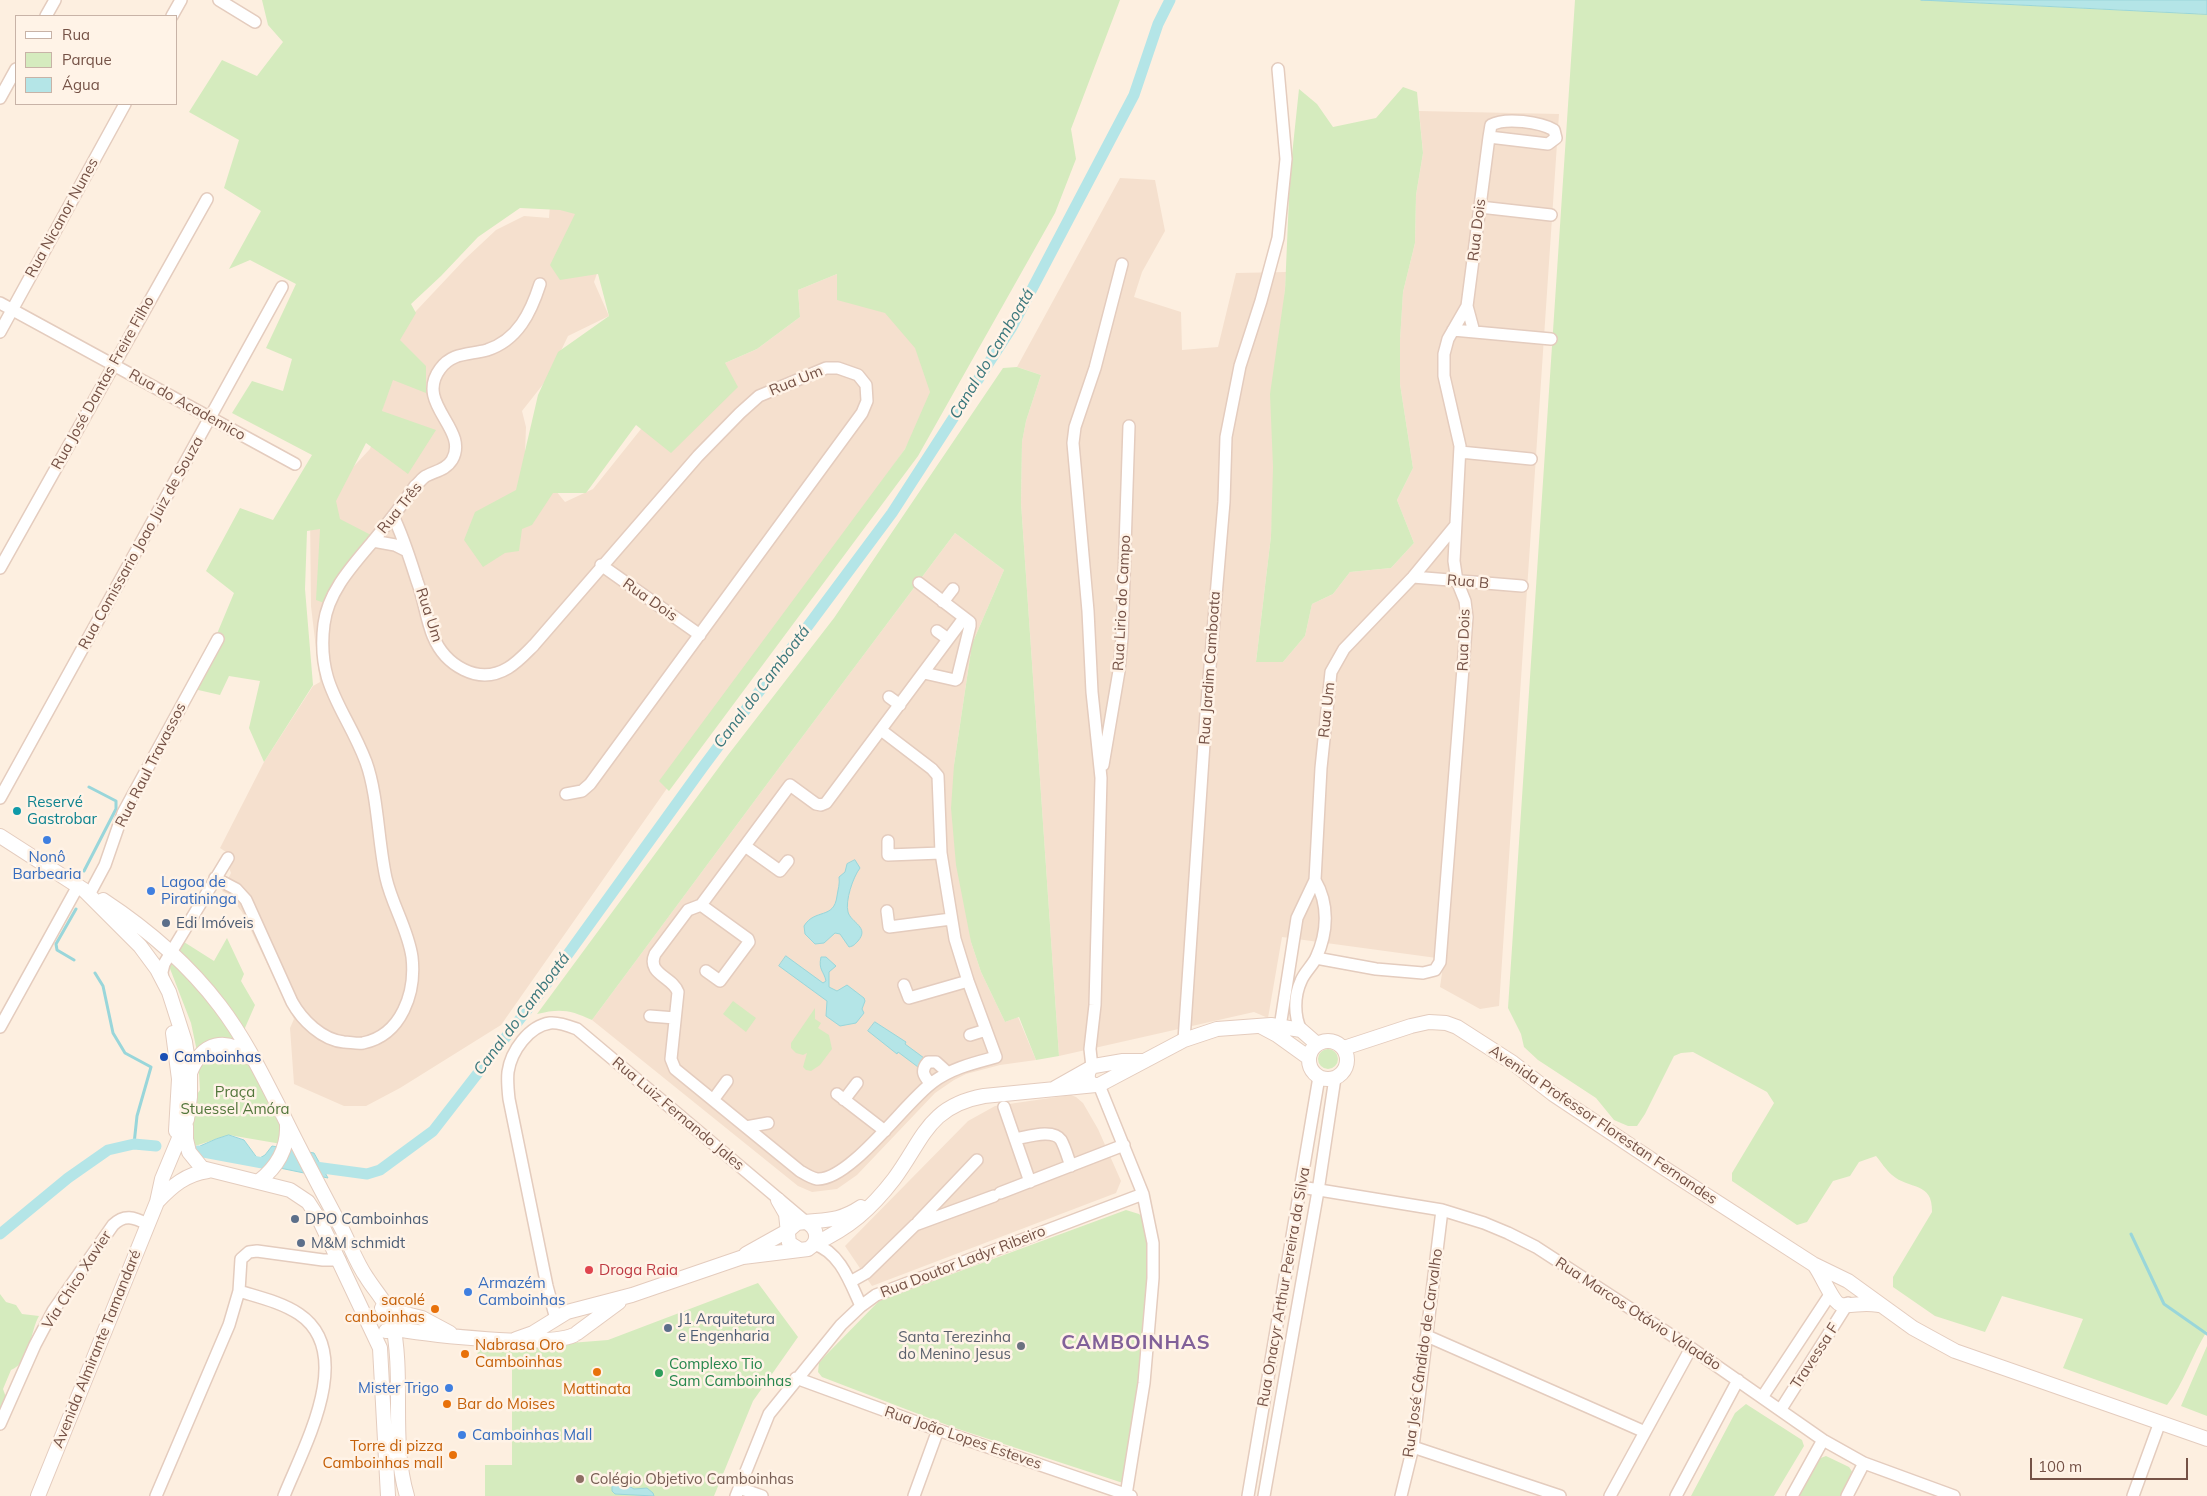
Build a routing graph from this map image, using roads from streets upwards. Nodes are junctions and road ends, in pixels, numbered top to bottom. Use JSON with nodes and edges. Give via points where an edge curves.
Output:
{"nodes":[{"id":1,"x":55,"y":0,"type":"edge"},
{"id":2,"x":181,"y":0,"type":"edge"},
{"id":3,"x":219,"y":0,"type":"edge"},
{"id":4,"x":47,"y":15,"type":"edge"},
{"id":5,"x":173,"y":15,"type":"edge"},
{"id":6,"x":255,"y":22,"type":"dead end"},
{"id":7,"x":1278,"y":69,"type":"dead end"},
{"id":8,"x":15,"y":71,"type":"edge"},
{"id":9,"x":0,"y":98,"type":"edge"},
{"id":10,"x":123,"y":105,"type":"edge"},
{"id":11,"x":1489,"y":137,"type":"junction"},
{"id":12,"x":207,"y":199,"type":"dead end"},
{"id":13,"x":1480,"y":207,"type":"junction"},
{"id":14,"x":1551,"y":215,"type":"dead end"},
{"id":15,"x":1122,"y":264,"type":"dead end"},
{"id":16,"x":540,"y":284,"type":"dead end"},
{"id":17,"x":282,"y":288,"type":"dead end"},
{"id":18,"x":0,"y":303,"type":"edge"},
{"id":19,"x":1467,"y":306,"type":"junction"},
{"id":20,"x":12,"y":310,"type":"junction"},
{"id":21,"x":1453,"y":330,"type":"junction"},
{"id":22,"x":0,"y":332,"type":"edge"},
{"id":23,"x":1474,"y":332,"type":"junction"},
{"id":24,"x":1550,"y":339,"type":"dead end"},
{"id":25,"x":113,"y":365,"type":"junction"},
{"id":26,"x":210,"y":418,"type":"junction"},
{"id":27,"x":1129,"y":426,"type":"dead end"},
{"id":28,"x":1460,"y":452,"type":"junction"},
{"id":29,"x":1531,"y":459,"type":"dead end"},
{"id":30,"x":295,"y":464,"type":"dead end"},
{"id":31,"x":393,"y":516,"type":"junction"},
{"id":32,"x":1455,"y":526,"type":"junction"},
{"id":33,"x":373,"y":541,"type":"junction"},
{"id":34,"x":405,"y":550,"type":"junction"},
{"id":35,"x":601,"y":565,"type":"junction"},
{"id":36,"x":0,"y":568,"type":"edge"},
{"id":37,"x":1414,"y":577,"type":"junction"},
{"id":38,"x":1457,"y":581,"type":"junction"},
{"id":39,"x":919,"y":583,"type":"dead end"},
{"id":40,"x":1522,"y":586,"type":"dead end"},
{"id":41,"x":953,"y":589,"type":"dead end"},
{"id":42,"x":943,"y":602,"type":"junction"},
{"id":43,"x":964,"y":618,"type":"junction"},
{"id":44,"x":937,"y":632,"type":"dead end"},
{"id":45,"x":700,"y":635,"type":"junction"},
{"id":46,"x":218,"y":640,"type":"dead end"},
{"id":47,"x":948,"y":640,"type":"junction"},
{"id":48,"x":924,"y":673,"type":"junction"},
{"id":49,"x":889,"y":697,"type":"dead end"},
{"id":50,"x":900,"y":705,"type":"junction"},
{"id":51,"x":881,"y":730,"type":"junction"},
{"id":52,"x":1100,"y":778,"type":"junction"},
{"id":53,"x":566,"y":794,"type":"dead end"},
{"id":54,"x":0,"y":798,"type":"edge"},
{"id":55,"x":0,"y":836,"type":"edge"},
{"id":56,"x":888,"y":841,"type":"dead end"},
{"id":57,"x":745,"y":846,"type":"junction"},
{"id":58,"x":941,"y":853,"type":"junction"},
{"id":59,"x":228,"y":858,"type":"dead end"},
{"id":60,"x":788,"y":861,"type":"dead end"},
{"id":61,"x":215,"y":878,"type":"junction"},
{"id":62,"x":1315,"y":880,"type":"junction"},
{"id":63,"x":84,"y":890,"type":"junction"},
{"id":64,"x":701,"y":905,"type":"junction"},
{"id":65,"x":887,"y":912,"type":"dead end"},
{"id":66,"x":951,"y":919,"type":"junction"},
{"id":67,"x":170,"y":953,"type":"junction"},
{"id":68,"x":1316,"y":958,"type":"junction"},
{"id":69,"x":706,"y":971,"type":"dead end"},
{"id":70,"x":163,"y":980,"type":"junction"},
{"id":71,"x":968,"y":981,"type":"junction"},
{"id":72,"x":904,"y":985,"type":"dead end"},
{"id":73,"x":650,"y":1016,"type":"dead end"},
{"id":74,"x":675,"y":1018,"type":"junction"},
{"id":75,"x":1257,"y":1025,"type":"junction"},
{"id":76,"x":1280,"y":1026,"type":"junction"},
{"id":77,"x":0,"y":1027,"type":"edge"},
{"id":78,"x":986,"y":1030,"type":"junction"},
{"id":79,"x":1301,"y":1030,"type":"junction"},
{"id":80,"x":970,"y":1036,"type":"dead end"},
{"id":81,"x":1184,"y":1040,"type":"junction"},
{"id":82,"x":1317,"y":1044,"type":"junction"},
{"id":83,"x":1346,"y":1052,"type":"junction"},
{"id":84,"x":1309,"y":1058,"type":"junction"},
{"id":85,"x":1144,"y":1061,"type":"junction"},
{"id":86,"x":255,"y":1062,"type":"junction"},
{"id":87,"x":1094,"y":1067,"type":"junction"},
{"id":88,"x":947,"y":1072,"type":"junction"},
{"id":89,"x":190,"y":1074,"type":"junction"},
{"id":90,"x":1319,"y":1077,"type":"junction"},
{"id":91,"x":1336,"y":1078,"type":"junction"},
{"id":92,"x":727,"y":1081,"type":"dead end"},
{"id":93,"x":857,"y":1083,"type":"dead end"},
{"id":94,"x":930,"y":1084,"type":"junction"},
{"id":95,"x":1100,"y":1084,"type":"junction"},
{"id":96,"x":1054,"y":1088,"type":"junction"},
{"id":97,"x":713,"y":1100,"type":"junction"},
{"id":98,"x":1004,"y":1107,"type":"dead end"},
{"id":99,"x":186,"y":1119,"type":"junction"},
{"id":100,"x":768,"y":1123,"type":"dead end"},
{"id":101,"x":746,"y":1127,"type":"junction"},
{"id":102,"x":886,"y":1131,"type":"junction"},
{"id":103,"x":1016,"y":1139,"type":"junction"},
{"id":104,"x":292,"y":1145,"type":"junction"},
{"id":105,"x":1124,"y":1145,"type":"junction"},
{"id":106,"x":173,"y":1152,"type":"junction"},
{"id":107,"x":977,"y":1160,"type":"dead end"},
{"id":108,"x":1071,"y":1166,"type":"junction"},
{"id":109,"x":208,"y":1171,"type":"junction"},
{"id":110,"x":262,"y":1178,"type":"junction"},
{"id":111,"x":1030,"y":1182,"type":"junction"},
{"id":112,"x":1301,"y":1187,"type":"junction"},
{"id":113,"x":1318,"y":1190,"type":"junction"},
{"id":114,"x":1143,"y":1194,"type":"junction"},
{"id":115,"x":879,"y":1196,"type":"junction"},
{"id":116,"x":778,"y":1200,"type":"junction"},
{"id":117,"x":157,"y":1202,"type":"junction"},
{"id":118,"x":1442,"y":1210,"type":"junction"},
{"id":119,"x":806,"y":1222,"type":"junction"},
{"id":120,"x":147,"y":1224,"type":"junction"},
{"id":121,"x":915,"y":1225,"type":"junction"},
{"id":122,"x":789,"y":1230,"type":"junction"},
{"id":123,"x":814,"y":1244,"type":"junction"},
{"id":124,"x":800,"y":1250,"type":"junction"},
{"id":125,"x":743,"y":1257,"type":"junction"},
{"id":126,"x":340,"y":1260,"type":"junction"},
{"id":127,"x":1813,"y":1264,"type":"junction"},
{"id":128,"x":850,"y":1282,"type":"junction"},
{"id":129,"x":1849,"y":1284,"type":"junction"},
{"id":130,"x":238,"y":1291,"type":"junction"},
{"id":131,"x":1831,"y":1293,"type":"junction"},
{"id":132,"x":632,"y":1294,"type":"junction"},
{"id":133,"x":552,"y":1297,"type":"junction"},
{"id":134,"x":1848,"y":1304,"type":"junction"},
{"id":135,"x":1880,"y":1305,"type":"junction"},
{"id":136,"x":861,"y":1306,"type":"junction"},
{"id":137,"x":388,"y":1310,"type":"junction"},
{"id":138,"x":572,"y":1310,"type":"junction"},
{"id":139,"x":556,"y":1318,"type":"junction"},
{"id":140,"x":370,"y":1324,"type":"junction"},
{"id":141,"x":393,"y":1329,"type":"junction"},
{"id":142,"x":576,"y":1334,"type":"junction"},
{"id":143,"x":453,"y":1335,"type":"junction"},
{"id":144,"x":1427,"y":1336,"type":"junction"},
{"id":145,"x":516,"y":1339,"type":"junction"},
{"id":146,"x":1691,"y":1348,"type":"junction"},
{"id":147,"x":796,"y":1378,"type":"junction"},
{"id":148,"x":1738,"y":1380,"type":"junction"},
{"id":149,"x":1763,"y":1396,"type":"junction"},
{"id":150,"x":1781,"y":1409,"type":"junction"},
{"id":151,"x":2160,"y":1422,"type":"junction"},
{"id":152,"x":0,"y":1424,"type":"edge"},
{"id":153,"x":938,"y":1430,"type":"junction"},
{"id":154,"x":1645,"y":1432,"type":"junction"},
{"id":155,"x":2207,"y":1439,"type":"edge"},
{"id":156,"x":1823,"y":1440,"type":"junction"},
{"id":157,"x":1412,"y":1447,"type":"junction"},
{"id":158,"x":1864,"y":1464,"type":"junction"},
{"id":159,"x":738,"y":1492,"type":"edge"},
{"id":160,"x":38,"y":1496,"type":"edge"},
{"id":161,"x":156,"y":1496,"type":"edge"},
{"id":162,"x":284,"y":1496,"type":"edge"},
{"id":163,"x":390,"y":1496,"type":"edge"},
{"id":164,"x":407,"y":1496,"type":"edge"},
{"id":165,"x":762,"y":1496,"type":"edge"},
{"id":166,"x":914,"y":1496,"type":"edge"},
{"id":167,"x":1128,"y":1496,"type":"edge"},
{"id":168,"x":1248,"y":1496,"type":"edge"},
{"id":169,"x":1264,"y":1496,"type":"edge"},
{"id":170,"x":1401,"y":1496,"type":"edge"},
{"id":171,"x":1560,"y":1496,"type":"edge"},
{"id":172,"x":1610,"y":1496,"type":"edge"},
{"id":173,"x":1676,"y":1496,"type":"edge"},
{"id":174,"x":1792,"y":1496,"type":"edge"},
{"id":175,"x":1847,"y":1496,"type":"edge"},
{"id":176,"x":1954,"y":1496,"type":"edge"},
{"id":177,"x":2133,"y":1496,"type":"edge"}],
"edges":[{"from":1,"to":4,"type":"street"},
{"from":2,"to":5,"type":"street"},
{"from":3,"to":6,"type":"street"},
{"from":7,"to":81,"type":"street","name":"Rua Jardim Camboata","via":[[1286,159],[1278,238],[1240,366],[1226,437],[1224,502]]},
{"from":8,"to":9,"type":"street"},
{"from":10,"to":20,"type":"street","name":"Rua Nicanor Nunes"},
{"from":11,"to":11,"type":"street","via":[[1491,124],[1499,121],[1541,124],[1554,130],[1556,138],[1548,144]]},
{"from":11,"to":13,"type":"street","name":"Rua Dois"},
{"from":12,"to":25,"type":"street","name":"Rua José Dantas Freire Filho"},
{"from":13,"to":14,"type":"street"},
{"from":13,"to":19,"type":"street","name":"Rua Dois"},
{"from":15,"to":52,"type":"street","name":"Rua Lirio do Campo","via":[[1073,443]]},
{"from":16,"to":31,"type":"street","name":"Rua Três","via":[[521,326],[506,339],[488,349],[449,359],[439,369],[432,393],[454,437],[456,450],[451,461],[442,470],[426,476]]},
{"from":17,"to":26,"type":"street","name":"Rua Comissario Joao Juiz de Souza"},
{"from":18,"to":20,"type":"street","name":"Rua do Academico"},
{"from":19,"to":21,"type":"street","name":"Rua Dois"},
{"from":19,"to":23,"type":"street"},
{"from":20,"to":22,"type":"street","name":"Rua Nicanor Nunes"},
{"from":20,"to":25,"type":"street","name":"Rua do Academico"},
{"from":21,"to":23,"type":"street"},
{"from":21,"to":28,"type":"street","name":"Rua Dois","via":[[1444,354],[1444,376]]},
{"from":23,"to":24,"type":"street"},
{"from":25,"to":26,"type":"street","name":"Rua do Academico"},
{"from":25,"to":36,"type":"street","name":"Rua José Dantas Freire Filho"},
{"from":26,"to":30,"type":"street","name":"Rua do Academico"},
{"from":26,"to":54,"type":"street","name":"Rua Comissario Joao Juiz de Souza"},
{"from":27,"to":52,"type":"street","name":"Rua Lirio do Campo","via":[[1122,638]]},
{"from":28,"to":29,"type":"street"},
{"from":28,"to":32,"type":"street","name":"Rua Dois"},
{"from":31,"to":33,"type":"street","name":"Rua Três"},
{"from":31,"to":34,"type":"street","name":"Rua Um"},
{"from":32,"to":37,"type":"street","name":"Rua Um"},
{"from":32,"to":38,"type":"street","name":"Rua Dois"},
{"from":33,"to":34,"type":"street"},
{"from":33,"to":61,"type":"street","name":"Rua Três","via":[[348,569],[328,607],[322,658],[337,704],[366,762],[386,878],[412,956],[413,976],[402,1018],[384,1035],[362,1043],[340,1042],[310,1025],[292,1002],[246,900],[236,889]]},
{"from":34,"to":35,"type":"street","name":"Rua Um","via":[[441,651],[465,671],[477,675],[506,669],[519,660]]},
{"from":35,"to":45,"type":"street","name":"Rua Dois"},
{"from":35,"to":45,"type":"street","name":"Rua Um","via":[[698,456],[759,396],[826,368],[858,374],[866,385],[867,401],[862,413]]},
{"from":37,"to":38,"type":"street","name":"Rua B"},
{"from":37,"to":62,"type":"street","name":"Rua Um","via":[[1344,649],[1331,672],[1320,768]]},
{"from":38,"to":40,"type":"street","name":"Rua B"},
{"from":38,"to":68,"type":"street","name":"Rua Dois","via":[[1467,617],[1440,962],[1434,970],[1423,974]]},
{"from":39,"to":42,"type":"street"},
{"from":41,"to":42,"type":"street"},
{"from":42,"to":43,"type":"street"},
{"from":43,"to":47,"type":"street"},
{"from":43,"to":48,"type":"street","via":[[970,626],[957,679]]},
{"from":44,"to":47,"type":"street"},
{"from":45,"to":53,"type":"street","name":"Rua Um","via":[[590,784],[582,791]]},
{"from":46,"to":63,"type":"street","name":"Rua Raul Travassos","via":[[123,813],[105,865]]},
{"from":47,"to":48,"type":"street"},
{"from":48,"to":50,"type":"street"},
{"from":49,"to":50,"type":"street"},
{"from":50,"to":51,"type":"street"},
{"from":51,"to":57,"type":"street","via":[[845,769],[826,803],[816,804],[790,785]]},
{"from":51,"to":58,"type":"street","via":[[938,776]]},
{"from":52,"to":87,"type":"street","name":"Rua Lirio do Campo","via":[[1095,1005],[1090,1049]]},
{"from":55,"to":63,"type":"street","name":"Avenida Almirante Tamandaré"},
{"from":56,"to":58,"type":"street","via":[[888,855]]},
{"from":57,"to":60,"type":"street","via":[[780,871]]},
{"from":57,"to":64,"type":"street"},
{"from":58,"to":66,"type":"street"},
{"from":59,"to":61,"type":"street"},
{"from":61,"to":67,"type":"street"},
{"from":62,"to":68,"type":"street","name":"Rua Um","via":[[1322,891],[1326,912]]},
{"from":62,"to":76,"type":"street","name":"Rua Um","via":[[1297,918]]},
{"from":63,"to":67,"type":"street","via":[[122,913]]},
{"from":63,"to":70,"type":"street","name":"Avenida Almirante Tamandaré","via":[[140,946]]},
{"from":63,"to":77,"type":"street","name":"Rua Raul Travassos"},
{"from":63,"to":106,"type":"street","via":[[101,916],[140,960],[162,999],[171,1024],[179,1079]]},
{"from":64,"to":69,"type":"street","via":[[749,942],[720,981]]},
{"from":64,"to":74,"type":"street","via":[[688,910],[653,961],[656,970],[676,988]]},
{"from":65,"to":66,"type":"street","via":[[889,927]]},
{"from":66,"to":71,"type":"street"},
{"from":67,"to":70,"type":"street","via":[[162,972]]},
{"from":67,"to":86,"type":"street","via":[[195,975],[221,1007]]},
{"from":68,"to":79,"type":"street","name":"Rua Um","via":[[1300,982],[1295,1018]]},
{"from":70,"to":89,"type":"street","name":"Avenida Almirante Tamandaré","via":[[182,1027]]},
{"from":71,"to":72,"type":"street","via":[[909,998]]},
{"from":71,"to":78,"type":"street"},
{"from":73,"to":74,"type":"street"},
{"from":74,"to":97,"type":"street","via":[[671,1059],[674,1069]]},
{"from":75,"to":76,"type":"street"},
{"from":75,"to":81,"type":"street","via":[[1217,1029]]},
{"from":75,"to":84,"type":"street"},
{"from":76,"to":79,"type":"street"},
{"from":78,"to":80,"type":"street"},
{"from":78,"to":88,"type":"street","via":[[996,1056]]},
{"from":79,"to":82,"type":"street"},
{"from":81,"to":85,"type":"street"},
{"from":82,"to":83,"type":"street","via":[[1334,1041]]},
{"from":82,"to":84,"type":"street"},
{"from":83,"to":91,"type":"street","via":[[1347,1067]]},
{"from":83,"to":127,"type":"street","name":"Avenida Professor Florestan Fernandes","via":[[1362,1049],[1384,1035],[1429,1022],[1457,1027],[1664,1168]]},
{"from":84,"to":90,"type":"street","via":[[1311,1069]]},
{"from":85,"to":87,"type":"street","via":[[1123,1060]]},
{"from":85,"to":95,"type":"street"},
{"from":86,"to":89,"type":"street","via":[[234,1047],[212,1046],[197,1057]]},
{"from":86,"to":104,"type":"street","via":[[287,1124]]},
{"from":87,"to":95,"type":"street","via":[[1087,1074],[1088,1080]]},
{"from":87,"to":96,"type":"street"},
{"from":88,"to":94,"type":"street"},
{"from":88,"to":94,"type":"street","via":[[936,1062],[928,1062],[923,1072]]},
{"from":89,"to":99,"type":"street","name":"Avenida Almirante Tamandaré"},
{"from":90,"to":91,"type":"street"},
{"from":90,"to":112,"type":"street","name":"Rua Onacyr Arthur Pereira da Silva"},
{"from":91,"to":113,"type":"street","name":"Rua Onacyr Arthur Pereira da Silva"},
{"from":92,"to":97,"type":"street"},
{"from":93,"to":102,"type":"street","via":[[841,1097]]},
{"from":94,"to":102,"type":"street"},
{"from":95,"to":96,"type":"street","via":[[1083,1088]]},
{"from":95,"to":105,"type":"street"},
{"from":96,"to":115,"type":"street","via":[[972,1098],[941,1114],[921,1135]]},
{"from":97,"to":101,"type":"street"},
{"from":98,"to":103,"type":"street"},
{"from":99,"to":106,"type":"street","name":"Avenida Almirante Tamandaré"},
{"from":99,"to":109,"type":"street","via":[[189,1152],[199,1166]]},
{"from":100,"to":101,"type":"street"},
{"from":101,"to":102,"type":"street","via":[[800,1171],[816,1179],[834,1174]]},
{"from":103,"to":108,"type":"street","via":[[1047,1134],[1056,1136]]},
{"from":103,"to":111,"type":"street"},
{"from":104,"to":110,"type":"street"},
{"from":104,"to":137,"type":"street","via":[[317,1182],[366,1277]]},
{"from":105,"to":108,"type":"street"},
{"from":105,"to":114,"type":"street"},
{"from":106,"to":117,"type":"street","name":"Avenida Almirante Tamandaré"},
{"from":107,"to":121,"type":"street"},
{"from":108,"to":111,"type":"street"},
{"from":109,"to":110,"type":"street"},
{"from":109,"to":117,"type":"street","name":"Avenida Almirante Tamandaré","via":[[179,1181]]},
{"from":110,"to":126,"type":"street","via":[[308,1202]]},
{"from":111,"to":121,"type":"street"},
{"from":112,"to":113,"type":"street","name":"Rua Marcos Otávio Valadão"},
{"from":112,"to":168,"type":"street","name":"Rua Onacyr Arthur Pereira da Silva"},
{"from":113,"to":118,"type":"street","name":"Rua Marcos Otávio Valadão"},
{"from":113,"to":169,"type":"street","name":"Rua Onacyr Arthur Pereira da Silva"},
{"from":114,"to":136,"type":"street","name":"Rua Doutor Ladyr Ribeiro","via":[[876,1295]]},
{"from":114,"to":167,"type":"street","via":[[1153,1243],[1153,1278],[1144,1383]]},
{"from":115,"to":119,"type":"street","via":[[842,1218]]},
{"from":115,"to":123,"type":"street","via":[[852,1224]]},
{"from":116,"to":119,"type":"street","name":"Rua Luiz Fernando Jales"},
{"from":116,"to":122,"type":"street","via":[[786,1214]]},
{"from":116,"to":133,"type":"street","name":"Rua Luiz Fernando Jales","via":[[577,1029],[552,1023],[542,1025],[516,1051],[507,1080],[547,1286]]},
{"from":117,"to":120,"type":"street","name":"Avenida Almirante Tamandaré"},
{"from":118,"to":144,"type":"street","name":"Rua José Cândido de Carvalho"},
{"from":118,"to":146,"type":"street","name":"Rua Marcos Otávio Valadão","via":[[1484,1223],[1536,1247]]},
{"from":119,"to":122,"type":"street","via":[[795,1224]]},
{"from":119,"to":123,"type":"street","via":[[815,1231]]},
{"from":120,"to":152,"type":"street","name":"Via Chico Xavier","via":[[128,1217],[113,1226],[53,1311]]},
{"from":120,"to":160,"type":"street","name":"Avenida Almirante Tamandaré"},
{"from":121,"to":128,"type":"street","via":[[866,1273]]},
{"from":122,"to":124,"type":"street","via":[[790,1243]]},
{"from":122,"to":125,"type":"street"},
{"from":123,"to":124,"type":"street"},
{"from":123,"to":128,"type":"street","via":[[830,1252]]},
{"from":124,"to":125,"type":"street"},
{"from":125,"to":132,"type":"street"},
{"from":126,"to":130,"type":"street","via":[[249,1252],[241,1259]]},
{"from":126,"to":140,"type":"street"},
{"from":127,"to":129,"type":"street","name":"Avenida Professor Florestan Fernandes"},
{"from":127,"to":131,"type":"street","name":"Avenida Professor Florestan Fernandes"},
{"from":128,"to":136,"type":"street"},
{"from":129,"to":131,"type":"street","via":[[1836,1282]]},
{"from":129,"to":134,"type":"street","via":[[1854,1298]]},
{"from":129,"to":135,"type":"street","name":"Avenida Professor Florestan Fernandes"},
{"from":130,"to":161,"type":"street","via":[[216,1361]]},
{"from":130,"to":162,"type":"street","via":[[300,1315],[316,1331],[323,1346],[326,1367],[324,1389]]},
{"from":131,"to":134,"type":"street","name":"Avenida Professor Florestan Fernandes","via":[[1837,1303]]},
{"from":131,"to":149,"type":"street","name":"Travessa F"},
{"from":132,"to":138,"type":"street"},
{"from":132,"to":142,"type":"street"},
{"from":133,"to":138,"type":"street"},
{"from":133,"to":139,"type":"street"},
{"from":134,"to":135,"type":"street"},
{"from":134,"to":150,"type":"street","name":"Travessa F"},
{"from":135,"to":151,"type":"street","name":"Avenida Professor Florestan Fernandes","via":[[1922,1334],[1955,1351]]},
{"from":136,"to":147,"type":"street","name":"Rua Doutor Ladyr Ribeiro"},
{"from":137,"to":140,"type":"street","via":[[376,1310]]},
{"from":137,"to":141,"type":"street"},
{"from":137,"to":143,"type":"street","via":[[422,1318]]},
{"from":138,"to":139,"type":"street"},
{"from":138,"to":142,"type":"street","via":[[582,1321],[582,1328]]},
{"from":139,"to":142,"type":"street","via":[[563,1333]]},
{"from":139,"to":145,"type":"street","via":[[533,1333]]},
{"from":140,"to":141,"type":"street","via":[[381,1332]]},
{"from":140,"to":163,"type":"street","via":[[382,1358]]},
{"from":141,"to":143,"type":"street"},
{"from":141,"to":164,"type":"street","via":[[398,1366],[400,1470]]},
{"from":142,"to":145,"type":"street","via":[[532,1341]]},
{"from":143,"to":145,"type":"street"},
{"from":144,"to":154,"type":"street"},
{"from":144,"to":157,"type":"street","name":"Rua José Cândido de Carvalho"},
{"from":146,"to":148,"type":"street","name":"Rua Marcos Otávio Valadão"},
{"from":146,"to":154,"type":"street"},
{"from":147,"to":153,"type":"street","name":"Rua João Lopes Esteves"},
{"from":147,"to":159,"type":"street","name":"Rua Doutor Ladyr Ribeiro","via":[[769,1414]]},
{"from":148,"to":149,"type":"street","name":"Rua Marcos Otávio Valadão"},
{"from":148,"to":173,"type":"street"},
{"from":149,"to":150,"type":"street","name":"Rua Marcos Otávio Valadão"},
{"from":150,"to":156,"type":"street","name":"Rua Marcos Otávio Valadão"},
{"from":151,"to":155,"type":"street","name":"Avenida Professor Florestan Fernandes"},
{"from":151,"to":177,"type":"street"},
{"from":153,"to":166,"type":"street"},
{"from":153,"to":167,"type":"street","name":"Rua João Lopes Esteves"},
{"from":154,"to":172,"type":"street"},
{"from":156,"to":158,"type":"street","name":"Rua Marcos Otávio Valadão"},
{"from":156,"to":174,"type":"street"},
{"from":157,"to":170,"type":"street","name":"Rua José Cândido de Carvalho"},
{"from":157,"to":171,"type":"street"},
{"from":158,"to":175,"type":"street"},
{"from":158,"to":176,"type":"street","name":"Rua Marcos Otávio Valadão"},
{"from":159,"to":165,"type":"street"}]}
